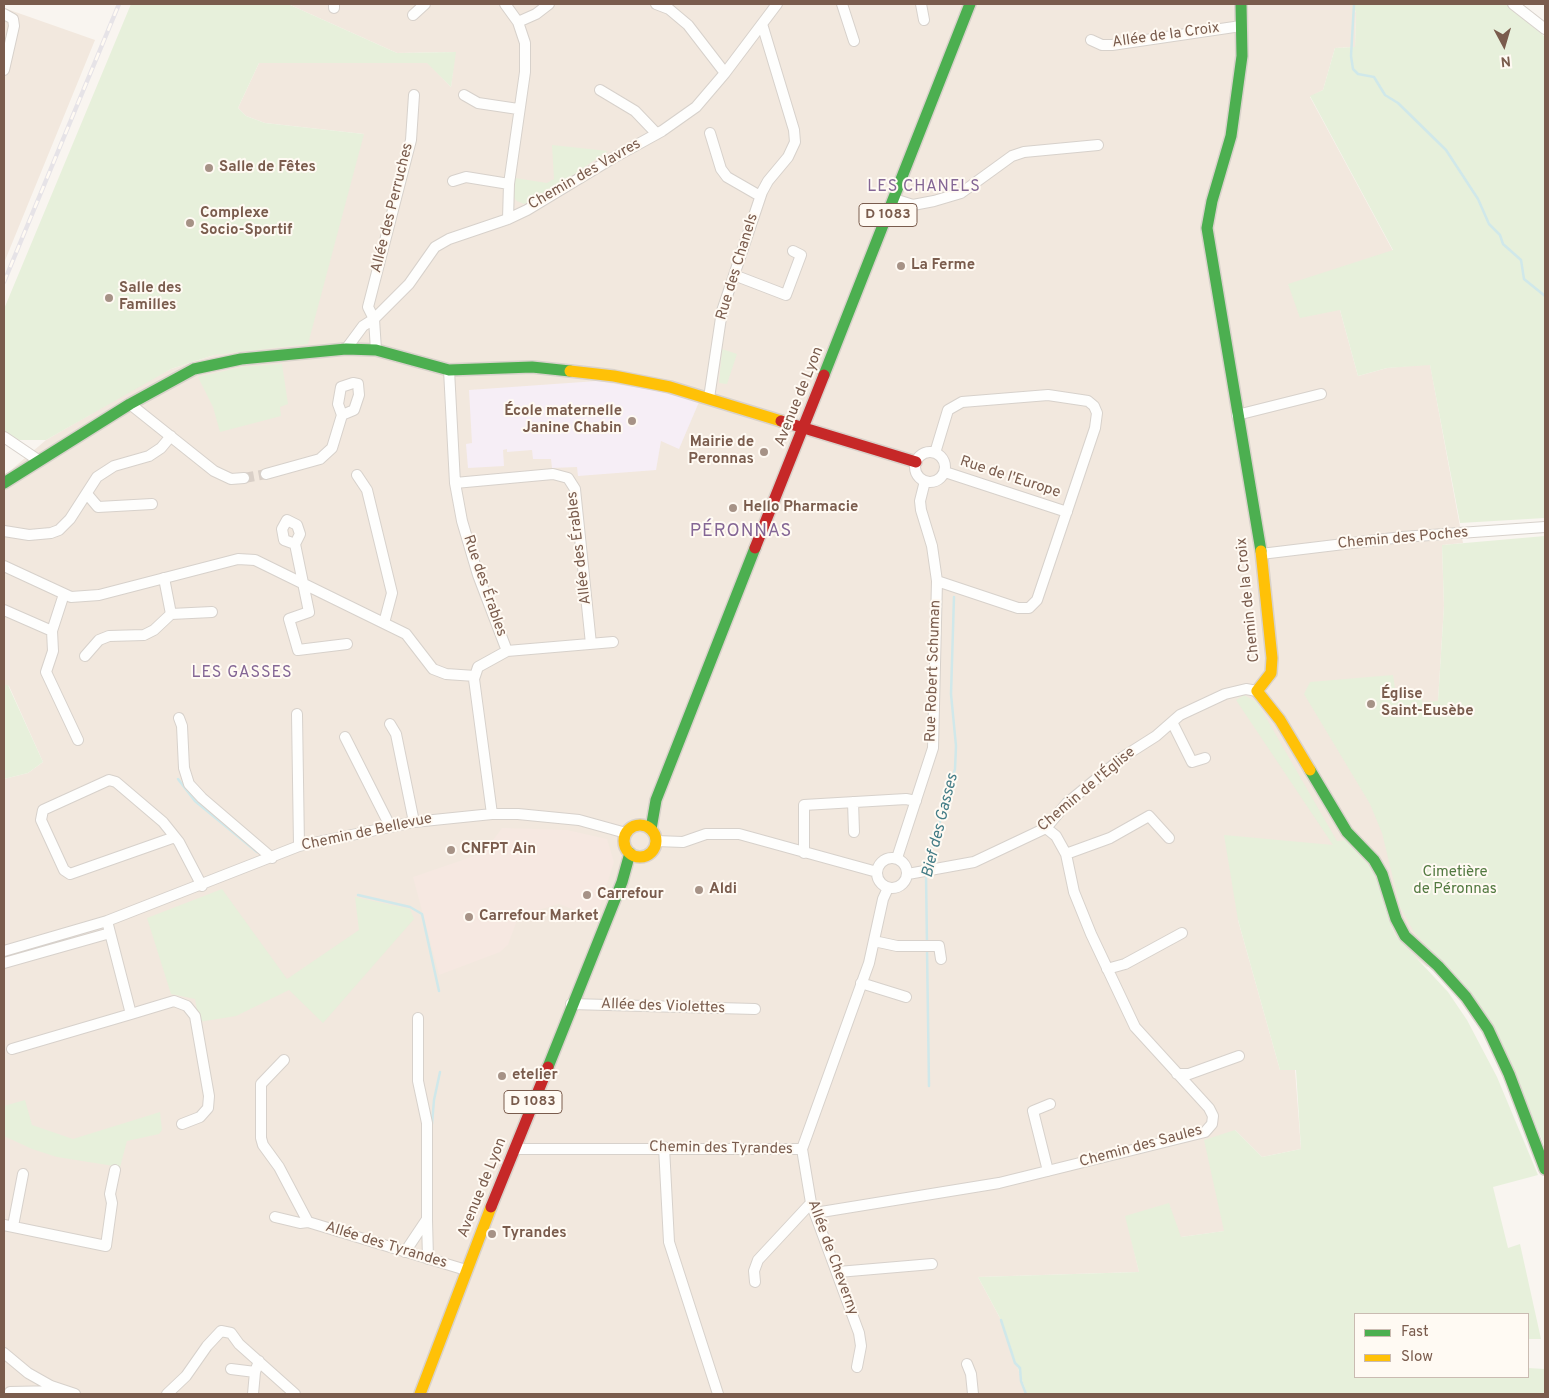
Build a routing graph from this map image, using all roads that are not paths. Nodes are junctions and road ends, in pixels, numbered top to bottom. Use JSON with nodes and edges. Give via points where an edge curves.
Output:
{"nodes":[{"id":1,"x":425,"y":4,"type":"edge"},
{"id":2,"x":505,"y":4,"type":"edge"},
{"id":3,"x":549,"y":4,"type":"edge"},
{"id":4,"x":656,"y":4,"type":"edge"},
{"id":5,"x":777,"y":4,"type":"edge"},
{"id":6,"x":842,"y":4,"type":"edge"},
{"id":7,"x":921,"y":4,"type":"edge"},
{"id":8,"x":970,"y":4,"type":"edge"},
{"id":9,"x":1240,"y":4,"type":"edge"},
{"id":10,"x":1513,"y":4,"type":"edge"},
{"id":11,"x":4,"y":14,"type":"edge"},
{"id":12,"x":413,"y":15,"type":"dead end"},
{"id":13,"x":924,"y":20,"type":"dead end"},
{"id":14,"x":518,"y":22,"type":"junction"},
{"id":15,"x":762,"y":24,"type":"junction"},
{"id":16,"x":1241,"y":26,"type":"junction"},
{"id":17,"x":1545,"y":29,"type":"edge"},
{"id":18,"x":1091,"y":40,"type":"dead end"},
{"id":19,"x":854,"y":41,"type":"dead end"},
{"id":20,"x":4,"y":70,"type":"edge"},
{"id":21,"x":725,"y":73,"type":"junction"},
{"id":22,"x":600,"y":90,"type":"dead end"},
{"id":23,"x":414,"y":95,"type":"dead end"},
{"id":24,"x":464,"y":95,"type":"dead end"},
{"id":25,"x":518,"y":109,"type":"junction"},
{"id":26,"x":710,"y":132,"type":"dead end"},
{"id":27,"x":657,"y":134,"type":"junction"},
{"id":28,"x":1098,"y":145,"type":"dead end"},
{"id":29,"x":453,"y":181,"type":"dead end"},
{"id":30,"x":509,"y":184,"type":"junction"},
{"id":31,"x":760,"y":196,"type":"junction"},
{"id":32,"x":894,"y":198,"type":"junction"},
{"id":33,"x":508,"y":218,"type":"junction"},
{"id":34,"x":793,"y":251,"type":"dead end"},
{"id":35,"x":734,"y":275,"type":"junction"},
{"id":36,"x":374,"y":319,"type":"junction"},
{"id":37,"x":346,"y":349,"type":"junction"},
{"id":38,"x":376,"y":350,"type":"junction"},
{"id":39,"x":448,"y":370,"type":"junction"},
{"id":40,"x":1321,"y":394,"type":"dead end"},
{"id":41,"x":709,"y":398,"type":"junction"},
{"id":42,"x":130,"y":404,"type":"junction"},
{"id":43,"x":342,"y":415,"type":"dead end"},
{"id":44,"x":1237,"y":415,"type":"junction"},
{"id":45,"x":805,"y":427,"type":"junction"},
{"id":46,"x":171,"y":436,"type":"junction"},
{"id":47,"x":4,"y":437,"type":"edge"},
{"id":48,"x":935,"y":453,"type":"junction"},
{"id":49,"x":38,"y":460,"type":"junction"},
{"id":50,"x":916,"y":462,"type":"junction"},
{"id":51,"x":944,"y":472,"type":"junction"},
{"id":52,"x":266,"y":474,"type":"tunnel mouth"},
{"id":53,"x":357,"y":475,"type":"dead end"},
{"id":54,"x":244,"y":478,"type":"tunnel mouth"},
{"id":55,"x":925,"y":481,"type":"junction"},
{"id":56,"x":455,"y":483,"type":"junction"},
{"id":57,"x":4,"y":484,"type":"edge"},
{"id":58,"x":86,"y":494,"type":"junction"},
{"id":59,"x":152,"y":504,"type":"dead end"},
{"id":60,"x":1067,"y":512,"type":"junction"},
{"id":61,"x":1545,"y":528,"type":"edge"},
{"id":62,"x":4,"y":531,"type":"edge"},
{"id":63,"x":296,"y":544,"type":"dead end"},
{"id":64,"x":1261,"y":554,"type":"junction"},
{"id":65,"x":4,"y":566,"type":"edge"},
{"id":66,"x":164,"y":578,"type":"junction"},
{"id":67,"x":937,"y":581,"type":"junction"},
{"id":68,"x":303,"y":584,"type":"junction"},
{"id":69,"x":64,"y":594,"type":"junction"},
{"id":70,"x":4,"y":610,"type":"edge"},
{"id":71,"x":212,"y":612,"type":"dead end"},
{"id":72,"x":171,"y":614,"type":"junction"},
{"id":73,"x":384,"y":623,"type":"junction"},
{"id":74,"x":52,"y":631,"type":"junction"},
{"id":75,"x":613,"y":642,"type":"dead end"},
{"id":76,"x":348,"y":644,"type":"dead end"},
{"id":77,"x":591,"y":644,"type":"junction"},
{"id":78,"x":508,"y":651,"type":"junction"},
{"id":79,"x":85,"y":656,"type":"dead end"},
{"id":80,"x":475,"y":676,"type":"junction"},
{"id":81,"x":1257,"y":691,"type":"junction"},
{"id":82,"x":297,"y":714,"type":"dead end"},
{"id":83,"x":179,"y":718,"type":"dead end"},
{"id":84,"x":1172,"y":722,"type":"junction"},
{"id":85,"x":390,"y":724,"type":"dead end"},
{"id":86,"x":345,"y":737,"type":"dead end"},
{"id":87,"x":78,"y":740,"type":"dead end"},
{"id":88,"x":1205,"y":758,"type":"dead end"},
{"id":89,"x":916,"y":801,"type":"junction"},
{"id":90,"x":853,"y":802,"type":"junction"},
{"id":91,"x":492,"y":814,"type":"junction"},
{"id":92,"x":414,"y":822,"type":"junction"},
{"id":93,"x":390,"y":826,"type":"junction"},
{"id":94,"x":646,"y":827,"type":"junction"},
{"id":95,"x":1046,"y":828,"type":"junction"},
{"id":96,"x":854,"y":832,"type":"dead end"},
{"id":97,"x":626,"y":833,"type":"junction"},
{"id":98,"x":175,"y":837,"type":"junction"},
{"id":99,"x":1169,"y":838,"type":"dead end"},
{"id":100,"x":656,"y":841,"type":"junction"},
{"id":101,"x":299,"y":846,"type":"junction"},
{"id":102,"x":630,"y":853,"type":"junction"},
{"id":103,"x":804,"y":853,"type":"junction"},
{"id":104,"x":1066,"y":854,"type":"junction"},
{"id":105,"x":642,"y":856,"type":"junction"},
{"id":106,"x":272,"y":858,"type":"junction"},
{"id":107,"x":896,"y":858,"type":"junction"},
{"id":108,"x":877,"y":872,"type":"junction"},
{"id":109,"x":908,"y":874,"type":"junction"},
{"id":110,"x":622,"y":882,"type":"junction"},
{"id":111,"x":202,"y":886,"type":"junction"},
{"id":112,"x":888,"y":888,"type":"junction"},
{"id":113,"x":107,"y":922,"type":"junction"},
{"id":114,"x":110,"y":933,"type":"junction"},
{"id":115,"x":1182,"y":933,"type":"dead end"},
{"id":116,"x":874,"y":941,"type":"junction"},
{"id":117,"x":4,"y":951,"type":"edge"},
{"id":118,"x":941,"y":959,"type":"dead end"},
{"id":119,"x":4,"y":963,"type":"edge"},
{"id":120,"x":1107,"y":969,"type":"junction"},
{"id":121,"x":861,"y":983,"type":"junction"},
{"id":122,"x":906,"y":997,"type":"dead end"},
{"id":123,"x":572,"y":1004,"type":"junction"},
{"id":124,"x":755,"y":1009,"type":"dead end"},
{"id":125,"x":132,"y":1014,"type":"junction"},
{"id":126,"x":418,"y":1018,"type":"dead end"},
{"id":127,"x":12,"y":1050,"type":"dead end"},
{"id":128,"x":1239,"y":1056,"type":"dead end"},
{"id":129,"x":284,"y":1060,"type":"dead end"},
{"id":130,"x":1178,"y":1074,"type":"junction"},
{"id":131,"x":1050,"y":1104,"type":"dead end"},
{"id":132,"x":182,"y":1124,"type":"dead end"},
{"id":133,"x":664,"y":1148,"type":"junction"},
{"id":134,"x":514,"y":1149,"type":"junction"},
{"id":135,"x":802,"y":1149,"type":"junction"},
{"id":136,"x":1545,"y":1169,"type":"edge"},
{"id":137,"x":115,"y":1170,"type":"dead end"},
{"id":138,"x":1048,"y":1171,"type":"junction"},
{"id":139,"x":23,"y":1174,"type":"dead end"},
{"id":140,"x":813,"y":1208,"type":"junction"},
{"id":141,"x":275,"y":1217,"type":"dead end"},
{"id":142,"x":427,"y":1219,"type":"junction"},
{"id":143,"x":308,"y":1222,"type":"junction"},
{"id":144,"x":8,"y":1226,"type":"edge"},
{"id":145,"x":405,"y":1252,"type":"junction"},
{"id":146,"x":428,"y":1259,"type":"junction"},
{"id":147,"x":932,"y":1264,"type":"dead end"},
{"id":148,"x":466,"y":1270,"type":"junction"},
{"id":149,"x":838,"y":1272,"type":"junction"},
{"id":150,"x":755,"y":1282,"type":"dead end"},
{"id":151,"x":4,"y":1354,"type":"edge"},
{"id":152,"x":259,"y":1361,"type":"junction"},
{"id":153,"x":967,"y":1364,"type":"dead end"},
{"id":154,"x":857,"y":1366,"type":"dead end"},
{"id":155,"x":231,"y":1369,"type":"dead end"},
{"id":156,"x":255,"y":1372,"type":"junction"},
{"id":157,"x":10,"y":1392,"type":"dead end"},
{"id":158,"x":70,"y":1393,"type":"edge"},
{"id":159,"x":167,"y":1394,"type":"edge"},
{"id":160,"x":253,"y":1394,"type":"edge"},
{"id":161,"x":295,"y":1394,"type":"edge"},
{"id":162,"x":420,"y":1394,"type":"edge"},
{"id":163,"x":718,"y":1394,"type":"edge"},
{"id":164,"x":972,"y":1394,"type":"edge"}],
"edges":[{"from":1,"to":12,"type":"street"},
{"from":2,"to":14,"type":"street"},
{"from":3,"to":14,"type":"street"},
{"from":4,"to":21,"type":"street","via":[[669,9],[688,25]]},
{"from":5,"to":15,"type":"street","name":"Chemin des Vavres"},
{"from":6,"to":19,"type":"street"},
{"from":7,"to":13,"type":"street"},
{"from":8,"to":32,"type":"street","name":"Avenue de Lyon","number":"D 1083"},
{"from":9,"to":16,"type":"street","name":"Chemin de la Croix"},
{"from":10,"to":17,"type":"street"},
{"from":11,"to":20,"type":"street","via":[[12,19],[14,26]]},
{"from":14,"to":25,"type":"street","via":[[525,43],[525,72]]},
{"from":15,"to":21,"type":"street","name":"Chemin des Vavres"},
{"from":15,"to":31,"type":"street","name":"Rue des Chanels","via":[[795,142]]},
{"from":16,"to":18,"type":"street","name":"Allée de la Croix","via":[[1112,45]]},
{"from":16,"to":44,"type":"street","name":"Chemin de la Croix","via":[[1242,56],[1231,136],[1207,228]]},
{"from":21,"to":27,"type":"street","name":"Chemin des Vavres","via":[[696,107]]},
{"from":22,"to":27,"type":"street","via":[[635,111]]},
{"from":23,"to":36,"type":"street","name":"Allée des Perruches","via":[[411,140],[368,306]]},
{"from":24,"to":25,"type":"street","via":[[478,103]]},
{"from":25,"to":30,"type":"street"},
{"from":26,"to":31,"type":"street","name":"Rue des Chanels","via":[[721,170]]},
{"from":27,"to":33,"type":"street","name":"Chemin des Vavres"},
{"from":28,"to":32,"type":"street","via":[[1012,156],[961,192],[934,201],[913,205]]},
{"from":29,"to":30,"type":"street","via":[[466,178]]},
{"from":30,"to":33,"type":"street"},
{"from":31,"to":35,"type":"street","name":"Rue des Chanels"},
{"from":32,"to":45,"type":"street","name":"Avenue de Lyon","number":"D 1083"},
{"from":33,"to":36,"type":"street","name":"Chemin des Vavres","via":[[435,247],[409,284]]},
{"from":34,"to":35,"type":"street","via":[[801,255],[786,295]]},
{"from":35,"to":41,"type":"street","name":"Rue des Chanels","via":[[722,312]]},
{"from":36,"to":37,"type":"street","name":"Chemin des Vavres","via":[[363,326]]},
{"from":36,"to":38,"type":"street"},
{"from":37,"to":38,"type":"street"},
{"from":37,"to":42,"type":"street","via":[[241,359],[194,369]]},
{"from":38,"to":39,"type":"street"},
{"from":39,"to":41,"type":"street","via":[[561,369],[661,385]]},
{"from":39,"to":56,"type":"street","name":"Rue des Érables"},
{"from":40,"to":44,"type":"street"},
{"from":41,"to":45,"type":"street"},
{"from":42,"to":46,"type":"street"},
{"from":42,"to":49,"type":"street"},
{"from":43,"to":52,"type":"street","via":[[332,448],[320,459]]},
{"from":44,"to":64,"type":"street","name":"Chemin de la Croix"},
{"from":45,"to":50,"type":"street"},
{"from":45,"to":94,"type":"street","name":"Avenue de Lyon","number":"D 1083","via":[[656,800],[647,812]]},
{"from":46,"to":54,"type":"street","via":[[214,471],[230,478]]},
{"from":46,"to":58,"type":"street","via":[[149,456],[114,466],[97,477]]},
{"from":47,"to":49,"type":"street"},
{"from":48,"to":50,"type":"street","via":[[926,453]]},
{"from":48,"to":51,"type":"street","via":[[943,458]]},
{"from":48,"to":60,"type":"street","via":[[948,410],[962,402],[1048,395],[1088,401],[1097,413],[1095,428]]},
{"from":49,"to":57,"type":"street"},
{"from":50,"to":55,"type":"street","via":[[917,473]]},
{"from":51,"to":55,"type":"street","via":[[937,481]]},
{"from":51,"to":60,"type":"street","name":"Rue de l'Europe"},
{"from":53,"to":73,"type":"street","via":[[367,490],[392,593]]},
{"from":55,"to":67,"type":"street","name":"Rue Robert Schuman","via":[[921,510],[932,546]]},
{"from":56,"to":77,"type":"street","name":"Allée des Érables","via":[[553,474],[568,478],[575,489]]},
{"from":56,"to":78,"type":"street","name":"Rue des Érables","via":[[469,548]]},
{"from":58,"to":59,"type":"street","via":[[98,507]]},
{"from":58,"to":62,"type":"street","via":[[59,530],[29,535]]},
{"from":60,"to":67,"type":"street","via":[[1037,600],[1029,608],[1018,608]]},
{"from":61,"to":64,"type":"street","name":"Chemin des Poches","via":[[1402,537]]},
{"from":63,"to":68,"type":"street"},
{"from":64,"to":81,"type":"street","name":"Chemin de la Croix","via":[[1272,658],[1271,673]]},
{"from":65,"to":69,"type":"street"},
{"from":66,"to":68,"type":"street","via":[[238,559],[255,560]]},
{"from":66,"to":69,"type":"street","via":[[99,596],[71,597]]},
{"from":66,"to":72,"type":"street"},
{"from":67,"to":89,"type":"street","name":"Rue Robert Schuman","via":[[932,748]]},
{"from":68,"to":73,"type":"street"},
{"from":68,"to":76,"type":"street","via":[[309,612],[289,619],[298,650]]},
{"from":69,"to":74,"type":"street"},
{"from":70,"to":74,"type":"street"},
{"from":71,"to":72,"type":"street"},
{"from":72,"to":79,"type":"street","via":[[154,630],[144,634],[108,636],[99,640]]},
{"from":73,"to":80,"type":"street","via":[[406,634],[433,669],[446,674]]},
{"from":74,"to":87,"type":"street","via":[[53,651],[46,672]]},
{"from":75,"to":77,"type":"street"},
{"from":77,"to":78,"type":"street"},
{"from":78,"to":80,"type":"street","name":"Rue des Érables","via":[[478,666]]},
{"from":80,"to":91,"type":"street"},
{"from":81,"to":84,"type":"street","name":"Chemin de l'Église","via":[[1246,689],[1225,694],[1200,704]]},
{"from":81,"to":136,"type":"street","via":[[1280,720],[1347,832],[1374,860],[1405,936],[1466,997],[1488,1029]]},
{"from":82,"to":101,"type":"street"},
{"from":83,"to":106,"type":"street","via":[[184,768],[189,784]]},
{"from":84,"to":88,"type":"street","via":[[1192,762]]},
{"from":84,"to":95,"type":"street","name":"Chemin de l'Église","via":[[1067,803]]},
{"from":85,"to":92,"type":"street","via":[[396,734]]},
{"from":86,"to":93,"type":"street"},
{"from":89,"to":90,"type":"street"},
{"from":89,"to":107,"type":"street","name":"Rue Robert Schuman"},
{"from":90,"to":96,"type":"street"},
{"from":90,"to":103,"type":"street","via":[[804,805]]},
{"from":91,"to":92,"type":"street","name":"Chemin de Bellevue"},
{"from":91,"to":97,"type":"street","name":"Chemin de Bellevue","via":[[579,820]]},
{"from":92,"to":93,"type":"street","name":"Chemin de Bellevue"},
{"from":93,"to":101,"type":"street","name":"Chemin de Bellevue"},
{"from":94,"to":97,"type":"street","via":[[632,826]]},
{"from":94,"to":100,"type":"street"},
{"from":95,"to":104,"type":"street","name":"Chemin des Saules","via":[[1056,836]]},
{"from":95,"to":109,"type":"street","name":"Chemin de l'Église","via":[[974,862]]},
{"from":97,"to":102,"type":"street","via":[[625,846]]},
{"from":98,"to":98,"type":"street","via":[[163,822],[116,782],[109,780],[43,810],[41,820],[64,870],[70,874]]},
{"from":98,"to":111,"type":"street"},
{"from":99,"to":104,"type":"street","via":[[1149,816],[1110,838]]},
{"from":100,"to":103,"type":"street","via":[[683,842],[706,834],[739,834]]},
{"from":100,"to":105,"type":"street","via":[[652,851]]},
{"from":101,"to":106,"type":"street","name":"Chemin de Bellevue"},
{"from":102,"to":105,"type":"street"},
{"from":102,"to":110,"type":"street","name":"Avenue de Lyon","number":"D 1083"},
{"from":103,"to":108,"type":"street"},
{"from":104,"to":120,"type":"street","name":"Chemin des Saules","via":[[1074,892]]},
{"from":105,"to":110,"type":"street","name":"Avenue de Lyon","number":"D 1083"},
{"from":106,"to":111,"type":"street","name":"Chemin de Bellevue"},
{"from":107,"to":108,"type":"street","via":[[883,860]]},
{"from":107,"to":109,"type":"street","via":[[905,864]]},
{"from":108,"to":112,"type":"street","via":[[880,882]]},
{"from":109,"to":112,"type":"street","via":[[901,886]]},
{"from":110,"to":123,"type":"street","name":"Avenue de Lyon","number":"D 1083"},
{"from":111,"to":113,"type":"street","name":"Chemin de Bellevue"},
{"from":112,"to":116,"type":"street","name":"Chemin des Tyrandes"},
{"from":113,"to":114,"type":"street"},
{"from":113,"to":117,"type":"street","name":"Chemin de Bellevue"},
{"from":114,"to":119,"type":"street"},
{"from":114,"to":125,"type":"street"},
{"from":115,"to":120,"type":"street","via":[[1124,964]]},
{"from":116,"to":118,"type":"street","via":[[898,946],[939,946]]},
{"from":116,"to":121,"type":"street","name":"Chemin des Tyrandes"},
{"from":120,"to":130,"type":"street","name":"Chemin des Saules","via":[[1135,1027]]},
{"from":121,"to":122,"type":"street"},
{"from":121,"to":135,"type":"street","name":"Chemin des Tyrandes"},
{"from":123,"to":124,"type":"street","name":"Allée des Violettes"},
{"from":123,"to":134,"type":"street","name":"Avenue de Lyon","number":"D 1083"},
{"from":125,"to":127,"type":"street"},
{"from":125,"to":132,"type":"street","via":[[174,1001],[187,1006],[195,1016],[209,1096],[208,1108],[200,1117]]},
{"from":126,"to":142,"type":"street","via":[[418,1081],[427,1123]]},
{"from":128,"to":130,"type":"street","via":[[1189,1074]]},
{"from":129,"to":143,"type":"street","name":"Allée des Tyrandes","via":[[261,1084],[261,1138]]},
{"from":130,"to":138,"type":"street","name":"Chemin des Saules","via":[[1213,1116],[1212,1124],[1205,1132]]},
{"from":131,"to":138,"type":"street","via":[[1033,1111]]},
{"from":133,"to":134,"type":"street","name":"Chemin des Tyrandes"},
{"from":133,"to":135,"type":"street","name":"Chemin des Tyrandes"},
{"from":133,"to":163,"type":"street","via":[[669,1242]]},
{"from":134,"to":148,"type":"street","name":"Avenue de Lyon","number":"D 1083"},
{"from":135,"to":140,"type":"street","name":"Allée de Cheverny"},
{"from":137,"to":144,"type":"street","via":[[106,1246]]},
{"from":138,"to":140,"type":"street","name":"Chemin des Saules","via":[[999,1183]]},
{"from":139,"to":144,"type":"street"},
{"from":140,"to":149,"type":"street","name":"Allée de Cheverny"},
{"from":140,"to":150,"type":"street","via":[[758,1260]]},
{"from":141,"to":143,"type":"street","name":"Allée des Tyrandes"},
{"from":142,"to":145,"type":"street"},
{"from":142,"to":146,"type":"street"},
{"from":143,"to":145,"type":"street","name":"Allée des Tyrandes"},
{"from":145,"to":146,"type":"street","name":"Allée des Tyrandes"},
{"from":146,"to":148,"type":"street","name":"Allée des Tyrandes"},
{"from":147,"to":149,"type":"street"},
{"from":148,"to":162,"type":"street","name":"Avenue de Lyon","number":"D 1083"},
{"from":149,"to":154,"type":"street","name":"Allée de Cheverny","via":[[859,1333],[861,1346]]},
{"from":151,"to":158,"type":"street","via":[[28,1373]]},
{"from":152,"to":156,"type":"street"},
{"from":152,"to":159,"type":"street","via":[[239,1344],[231,1332],[221,1331],[186,1376]]},
{"from":152,"to":161,"type":"street"},
{"from":153,"to":164,"type":"street"},
{"from":155,"to":156,"type":"street"},
{"from":156,"to":160,"type":"street"},
{"from":157,"to":158,"type":"street"}]}
